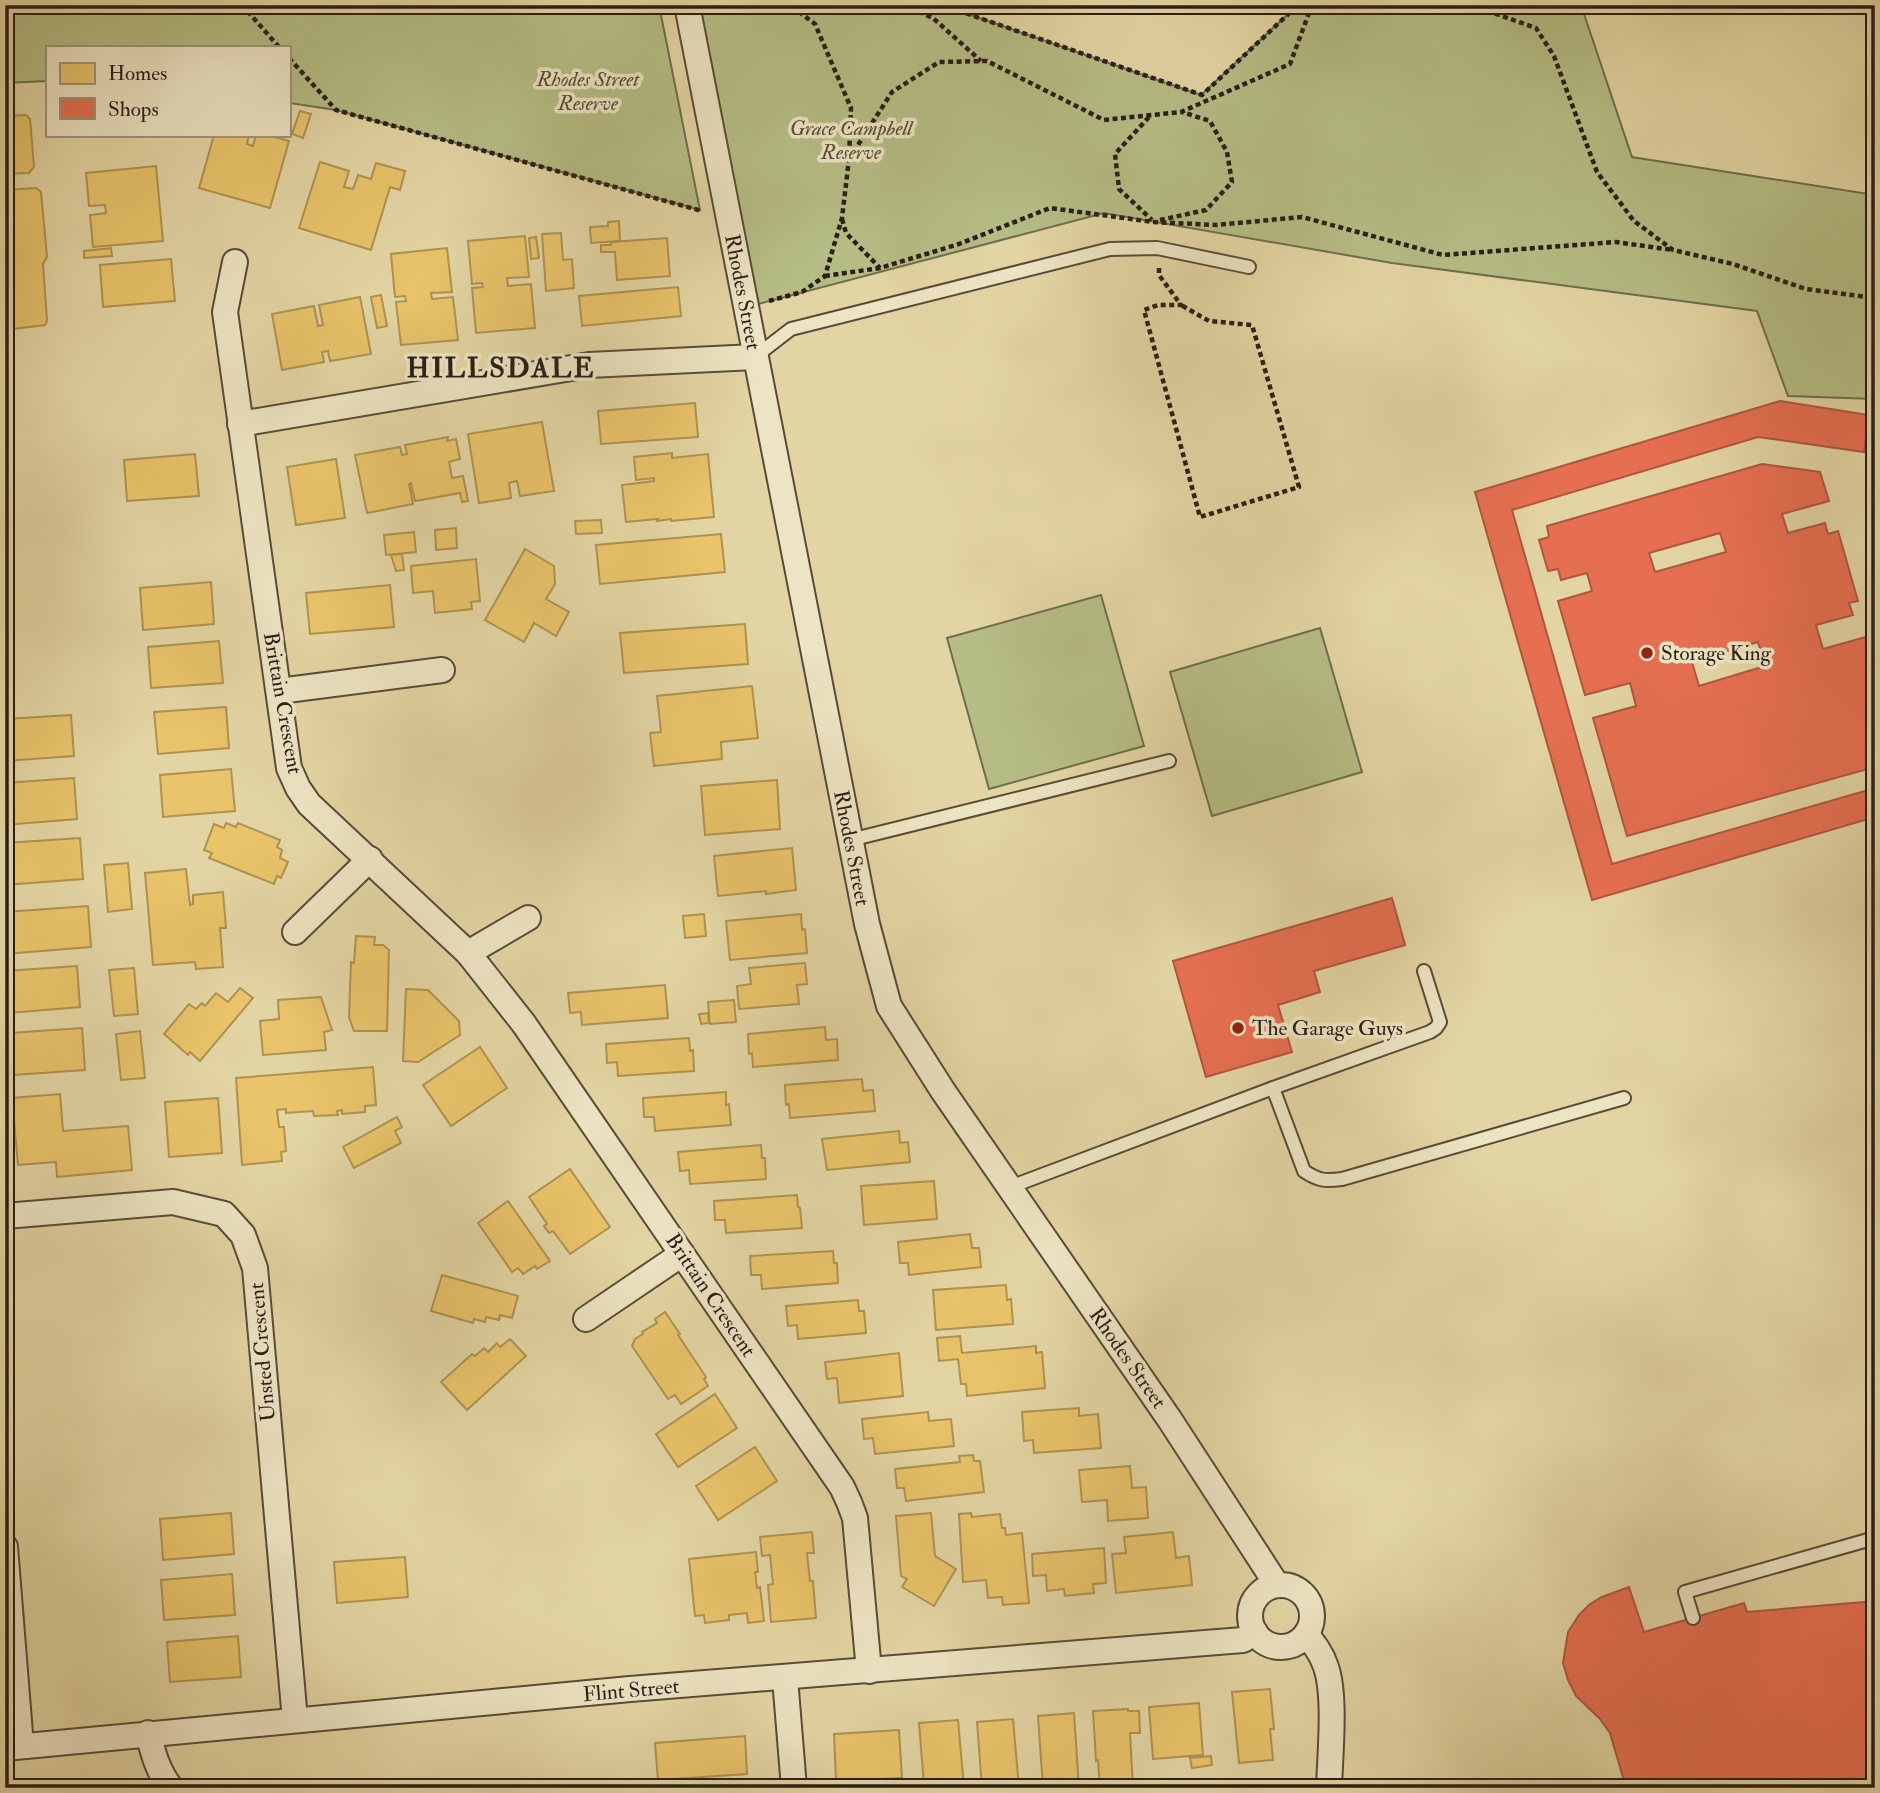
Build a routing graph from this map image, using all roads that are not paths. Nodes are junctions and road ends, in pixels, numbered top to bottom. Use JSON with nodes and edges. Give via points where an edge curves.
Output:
{"nodes":[{"id":1,"x":687,"y":5,"type":"edge"},
{"id":2,"x":235,"y":262,"type":"dead end"},
{"id":3,"x":1249,"y":267,"type":"dead end"},
{"id":4,"x":755,"y":357,"type":"junction"},
{"id":5,"x":240,"y":424,"type":"junction"},
{"id":6,"x":442,"y":670,"type":"dead end"},
{"id":7,"x":279,"y":691,"type":"junction"},
{"id":8,"x":1169,"y":761,"type":"dead end"},
{"id":9,"x":850,"y":840,"type":"junction"},
{"id":10,"x":370,"y":859,"type":"junction"},
{"id":11,"x":528,"y":918,"type":"dead end"},
{"id":12,"x":295,"y":932,"type":"dead end"},
{"id":13,"x":468,"y":953,"type":"junction"},
{"id":14,"x":1424,"y":971,"type":"dead end"},
{"id":15,"x":1273,"y":1088,"type":"junction"},
{"id":16,"x":1624,"y":1098,"type":"dead end"},
{"id":17,"x":1010,"y":1187,"type":"junction"},
{"id":18,"x":5,"y":1216,"type":"edge"},
{"id":19,"x":682,"y":1254,"type":"junction"},
{"id":20,"x":586,"y":1319,"type":"dead end"},
{"id":21,"x":1875,"y":1538,"type":"edge"},
{"id":22,"x":5,"y":1547,"type":"edge"},
{"id":23,"x":1277,"y":1585,"type":"junction"},
{"id":24,"x":1693,"y":1618,"type":"dead end"},
{"id":25,"x":1255,"y":1632,"type":"junction"},
{"id":26,"x":1306,"y":1634,"type":"junction"},
{"id":27,"x":869,"y":1671,"type":"junction"},
{"id":28,"x":785,"y":1678,"type":"junction"},
{"id":29,"x":295,"y":1720,"type":"junction"},
{"id":30,"x":148,"y":1733,"type":"junction"},
{"id":31,"x":13,"y":1747,"type":"edge"},
{"id":32,"x":172,"y":1788,"type":"edge"},
{"id":33,"x":794,"y":1788,"type":"edge"},
{"id":34,"x":1329,"y":1788,"type":"edge"}],
"edges":[{"from":1,"to":4,"type":"street","name":"Rhodes Street"},
{"from":2,"to":5,"type":"street","name":"Brittain Crescent","via":[[225,312]]},
{"from":3,"to":4,"type":"lane","via":[[1157,248],[1110,249],[791,329]]},
{"from":4,"to":5,"type":"street","via":[[589,365]]},
{"from":4,"to":9,"type":"street","name":"Rhodes Street"},
{"from":5,"to":7,"type":"street","name":"Brittain Crescent"},
{"from":6,"to":7,"type":"street"},
{"from":7,"to":10,"type":"street","name":"Brittain Crescent","via":[[289,768],[298,788]]},
{"from":8,"to":9,"type":"lane"},
{"from":9,"to":17,"type":"street","name":"Rhodes Street","via":[[889,1006]]},
{"from":10,"to":12,"type":"street"},
{"from":10,"to":13,"type":"street","name":"Brittain Crescent"},
{"from":11,"to":13,"type":"street"},
{"from":13,"to":19,"type":"street","name":"Brittain Crescent","via":[[524,1024]]},
{"from":14,"to":15,"type":"lane","via":[[1440,1022],[1436,1028]]},
{"from":15,"to":16,"type":"lane","via":[[1304,1171],[1326,1181]]},
{"from":15,"to":17,"type":"lane"},
{"from":17,"to":23,"type":"street","name":"Rhodes Street"},
{"from":18,"to":29,"type":"street","name":"Unsted Crescent","via":[[173,1202],[224,1214],[243,1235],[255,1268]]},
{"from":19,"to":20,"type":"street"},
{"from":19,"to":27,"type":"street","name":"Brittain Crescent","via":[[849,1502],[855,1518]]},
{"from":21,"to":24,"type":"lane","via":[[1685,1592]]},
{"from":22,"to":31,"type":"street"},
{"from":23,"to":25,"type":"street","via":[[1259,1594],[1253,1603]]},
{"from":23,"to":26,"type":"street","via":[[1305,1595],[1312,1615]]},
{"from":25,"to":26,"type":"street","via":[[1268,1643],[1284,1646]]},
{"from":25,"to":27,"type":"street","name":"Flint Street","via":[[1243,1640]]},
{"from":26,"to":34,"type":"street","via":[[1318,1648],[1329,1685]]},
{"from":27,"to":28,"type":"street","name":"Flint Street"},
{"from":28,"to":29,"type":"street","name":"Flint Street"},
{"from":28,"to":33,"type":"street"},
{"from":29,"to":30,"type":"street","name":"Flint Street"},
{"from":30,"to":31,"type":"street","name":"Flint Street"},
{"from":30,"to":32,"type":"street","via":[[161,1772]]}]}
